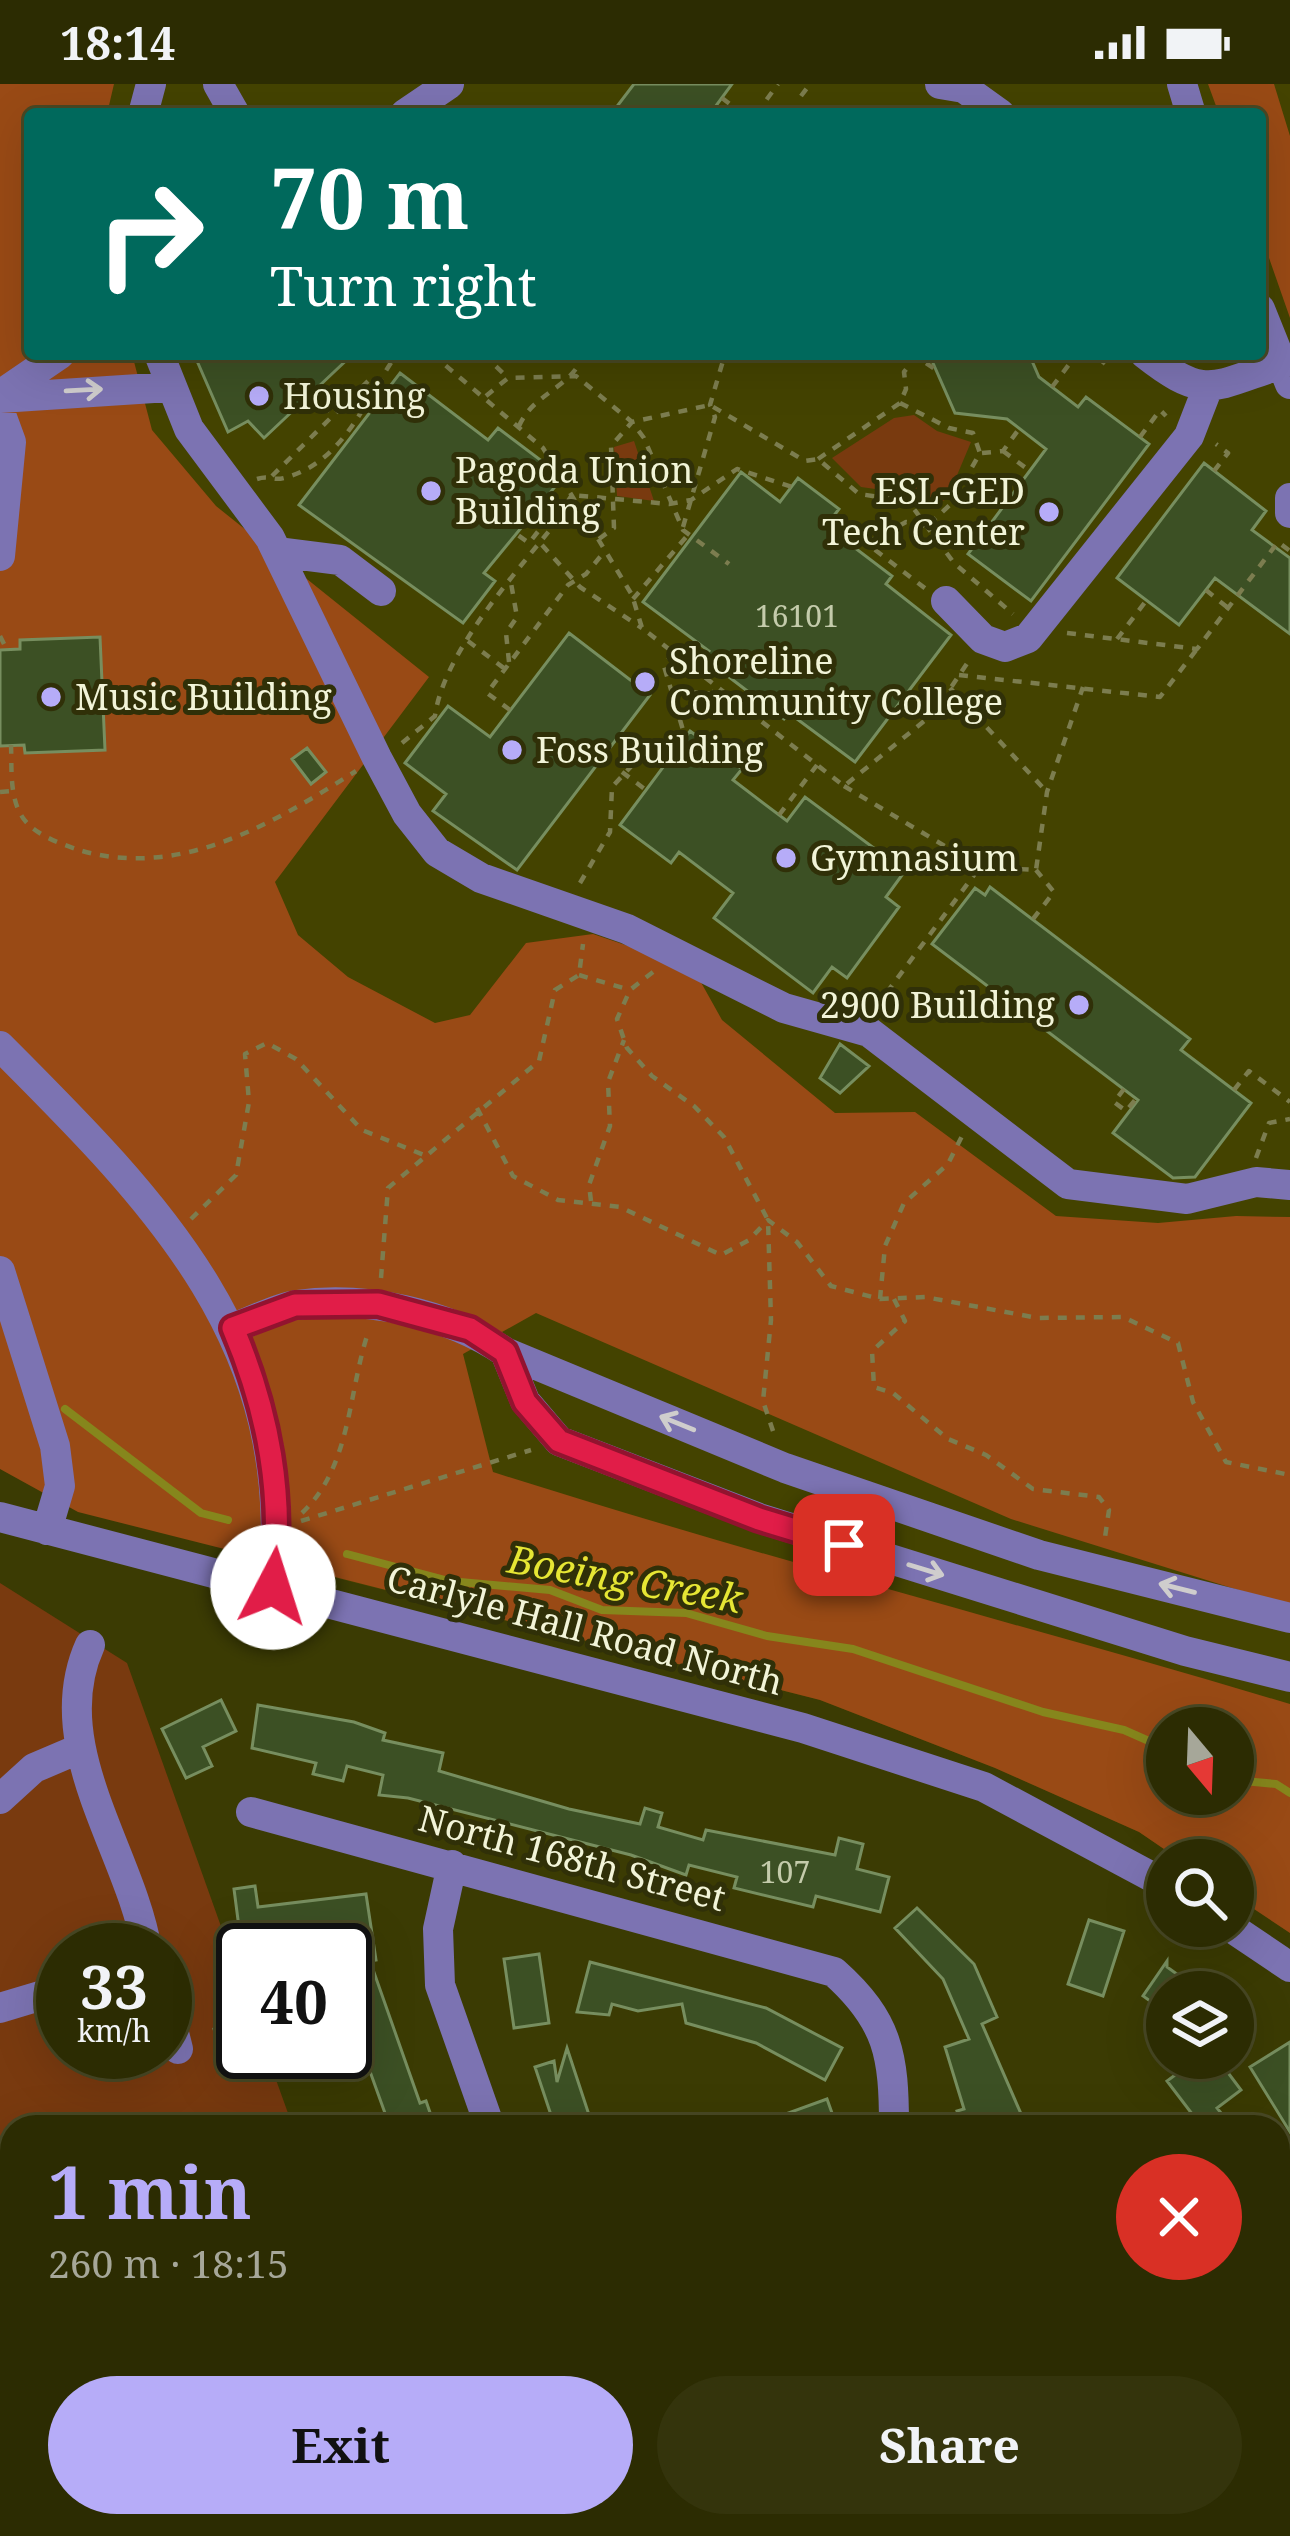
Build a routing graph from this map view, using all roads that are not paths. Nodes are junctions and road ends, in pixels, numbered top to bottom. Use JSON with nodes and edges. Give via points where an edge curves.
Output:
{"nodes":[{"id":1,"x":449,"y":84,"type":"edge"},
{"id":2,"x":940,"y":84,"type":"edge"},
{"id":3,"x":414,"y":108,"type":"edge"},
{"id":4,"x":992,"y":108,"type":"edge"},
{"id":5,"x":1266,"y":324,"type":"edge"},
{"id":6,"x":51,"y":360,"type":"edge"},
{"id":7,"x":162,"y":360,"type":"edge"},
{"id":8,"x":1153,"y":360,"type":"edge"},
{"id":9,"x":1286,"y":374,"type":"edge"},
{"id":10,"x":170,"y":387,"type":"junction"},
{"id":11,"x":1208,"y":387,"type":"junction"},
{"id":12,"x":0,"y":397,"type":"edge"},
{"id":13,"x":0,"y":412,"type":"edge"},
{"id":14,"x":1290,"y":498,"type":"edge"},
{"id":15,"x":1290,"y":513,"type":"edge"},
{"id":16,"x":277,"y":552,"type":"junction"},
{"id":17,"x":0,"y":556,"type":"edge"},
{"id":18,"x":381,"y":591,"type":"dead end"},
{"id":19,"x":946,"y":601,"type":"road end"},
{"id":20,"x":0,"y":1046,"type":"edge"},
{"id":21,"x":1290,"y":1185,"type":"edge"},
{"id":22,"x":0,"y":1271,"type":"edge"},
{"id":23,"x":233,"y":1328,"type":"junction"},
{"id":24,"x":505,"y":1352,"type":"junction"},
{"id":25,"x":0,"y":1517,"type":"edge"},
{"id":26,"x":47,"y":1531,"type":"junction"},
{"id":27,"x":273,"y":1587,"type":"junction"},
{"id":28,"x":1290,"y":1618,"type":"edge"},
{"id":29,"x":91,"y":1645,"type":"dead end"},
{"id":30,"x":1290,"y":1676,"type":"edge"},
{"id":31,"x":81,"y":1748,"type":"junction"},
{"id":32,"x":0,"y":1798,"type":"edge"},
{"id":33,"x":251,"y":1812,"type":"dead end"},
{"id":34,"x":452,"y":1865,"type":"junction"},
{"id":35,"x":1146,"y":1874,"type":"edge"},
{"id":36,"x":139,"y":1923,"type":"edge"},
{"id":37,"x":1254,"y":1943,"type":"edge"},
{"id":38,"x":1290,"y":1967,"type":"edge"},
{"id":39,"x":36,"y":1997,"type":"edge"},
{"id":40,"x":0,"y":2008,"type":"edge"},
{"id":41,"x":486,"y":2115,"type":"edge"},
{"id":42,"x":894,"y":2115,"type":"edge"}],
"edges":[{"from":1,"to":3,"type":"street"},
{"from":2,"to":4,"type":"street","via":[[964,88]]},
{"from":5,"to":9,"type":"street"},
{"from":6,"to":12,"type":"street"},
{"from":7,"to":10,"type":"street"},
{"from":8,"to":11,"type":"street","via":[[1183,383]]},
{"from":9,"to":11,"type":"street"},
{"from":12,"to":10,"type":"street","one_way":true},
{"from":10,"to":16,"type":"street","via":[[189,429]]},
{"from":11,"to":19,"type":"street","via":[[1189,436],[1036,629],[1005,647],[983,639]]},
{"from":13,"to":17,"type":"street","via":[[10,442]]},
{"from":14,"to":15,"type":"street"},
{"from":16,"to":18,"type":"street","via":[[340,560]]},
{"from":16,"to":21,"type":"street","via":[[424,839],[467,872],[627,929],[784,1008],[861,1029],[1068,1184],[1186,1199],[1256,1182]]},
{"from":20,"to":23,"type":"street","via":[[120,1166]]},
{"from":22,"to":26,"type":"street","via":[[55,1446],[60,1486]]},
{"from":23,"to":24,"type":"street","via":[[295,1305],[378,1304],[470,1329]]},
{"from":23,"to":27,"type":"street","via":[[272,1450]]},
{"from":28,"to":24,"type":"street","one_way":true,"via":[[1039,1555],[785,1468]]},
{"from":24,"to":30,"type":"street","one_way":true,"via":[[525,1402],[559,1441],[759,1519]]},
{"from":25,"to":26,"type":"street","name":"Carlyle Hall Road North"},
{"from":26,"to":27,"type":"street","name":"Carlyle Hall Road North"},
{"from":27,"to":35,"type":"street","name":"Carlyle Hall Road North","via":[[803,1728],[984,1787]]},
{"from":29,"to":31,"type":"street","via":[[76,1714]]},
{"from":31,"to":32,"type":"street","via":[[34,1768]]},
{"from":31,"to":36,"type":"street"},
{"from":33,"to":34,"type":"street","name":"North 168th Street"},
{"from":34,"to":41,"type":"street","via":[[438,1929],[440,1985]]},
{"from":34,"to":42,"type":"street","name":"North 168th Street","via":[[834,1972],[884,2031]]},
{"from":37,"to":38,"type":"street"},
{"from":39,"to":40,"type":"street"}]}
